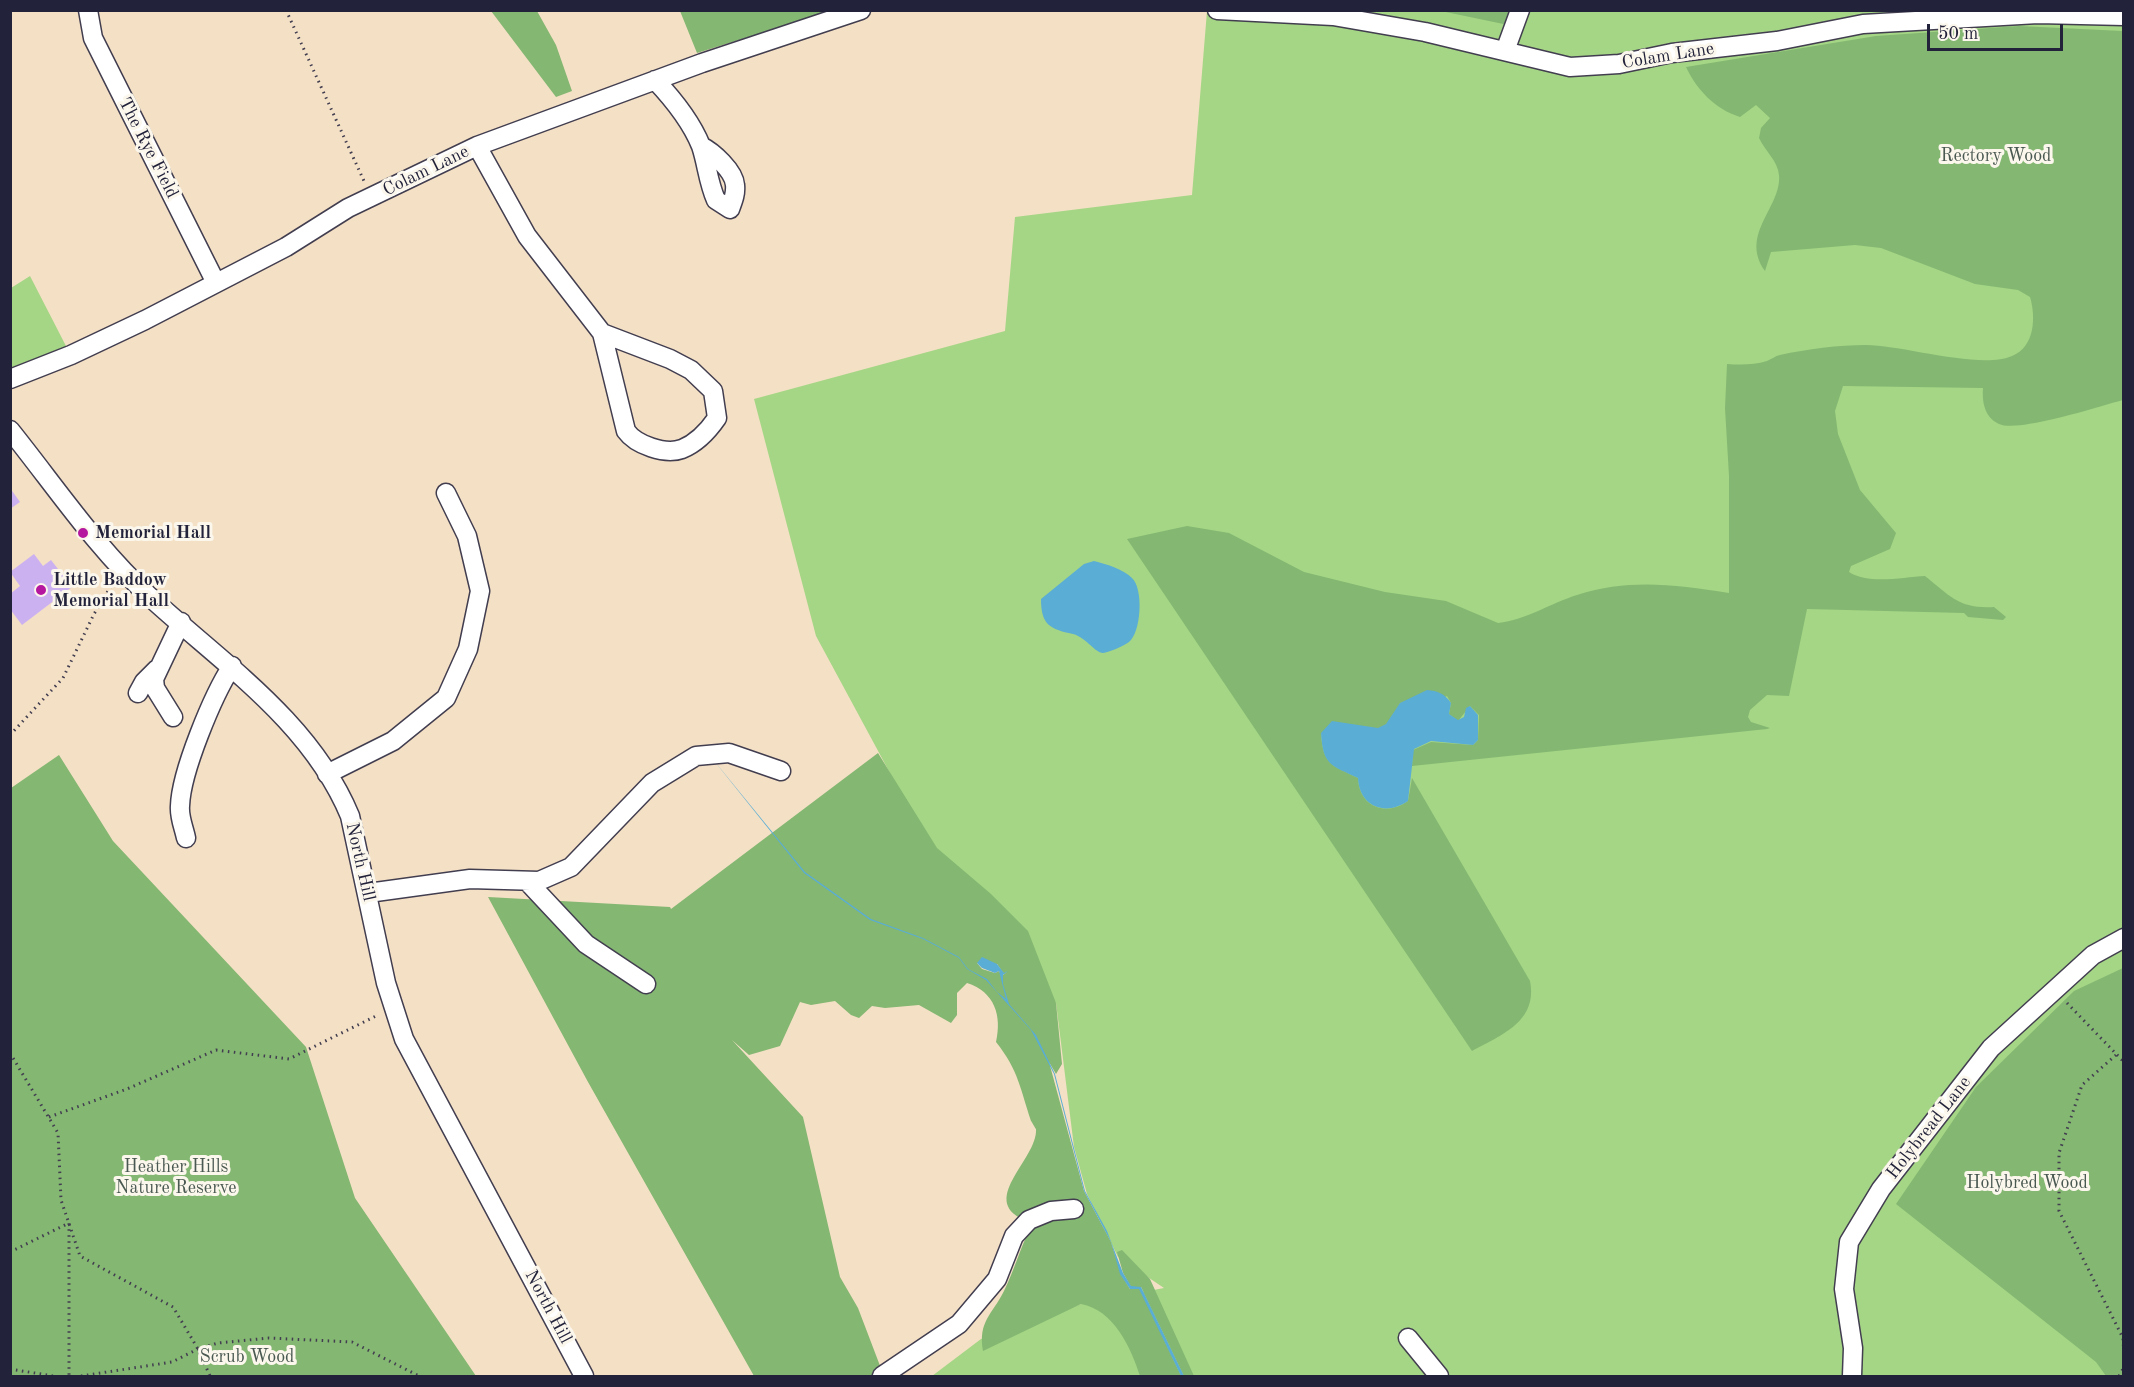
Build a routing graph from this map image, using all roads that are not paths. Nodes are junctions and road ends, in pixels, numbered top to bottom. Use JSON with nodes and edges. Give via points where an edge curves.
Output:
{"nodes":[{"id":1,"x":88,"y":10,"type":"edge"},
{"id":2,"x":861,"y":10,"type":"edge"},
{"id":3,"x":1217,"y":10,"type":"edge"},
{"id":4,"x":1520,"y":10,"type":"edge"},
{"id":5,"x":2038,"y":12,"type":"edge"},
{"id":6,"x":1927,"y":15,"type":"edge"},
{"id":7,"x":2124,"y":16,"type":"edge"},
{"id":8,"x":1505,"y":51,"type":"junction"},
{"id":9,"x":655,"y":80,"type":"junction"},
{"id":10,"x":477,"y":146,"type":"junction"},
{"id":11,"x":701,"y":146,"type":"dead end"},
{"id":12,"x":216,"y":283,"type":"junction"},
{"id":13,"x":602,"y":333,"type":"junction"},
{"id":14,"x":10,"y":379,"type":"edge"},
{"id":15,"x":10,"y":430,"type":"edge"},
{"id":16,"x":446,"y":493,"type":"dead end"},
{"id":17,"x":181,"y":622,"type":"junction"},
{"id":18,"x":232,"y":666,"type":"junction"},
{"id":19,"x":159,"y":668,"type":"junction"},
{"id":20,"x":138,"y":693,"type":"dead end"},
{"id":21,"x":173,"y":717,"type":"dead end"},
{"id":22,"x":781,"y":771,"type":"dead end"},
{"id":23,"x":327,"y":774,"type":"junction"},
{"id":24,"x":186,"y":838,"type":"dead end"},
{"id":25,"x":528,"y":881,"type":"junction"},
{"id":26,"x":368,"y":893,"type":"junction"},
{"id":27,"x":2124,"y":938,"type":"edge"},
{"id":28,"x":646,"y":984,"type":"dead end"},
{"id":29,"x":1074,"y":1209,"type":"dead end"},
{"id":30,"x":1408,"y":1338,"type":"dead end"},
{"id":31,"x":584,"y":1377,"type":"edge"},
{"id":32,"x":882,"y":1377,"type":"edge"},
{"id":33,"x":1439,"y":1377,"type":"edge"},
{"id":34,"x":1852,"y":1377,"type":"edge"}],
"edges":[{"from":1,"to":12,"type":"street","name":"The Rye Field","via":[[93,38],[102,58]]},
{"from":2,"to":9,"type":"street","name":"Colam Lane"},
{"from":3,"to":8,"type":"street","name":"Colam Lane","via":[[1333,16]]},
{"from":4,"to":8,"type":"street"},
{"from":5,"to":6,"type":"street","name":"Colam Lane"},
{"from":5,"to":7,"type":"street","name":"Colam Lane"},
{"from":6,"to":8,"type":"street","name":"Colam Lane","via":[[1609,65],[1570,67]]},
{"from":9,"to":10,"type":"street","name":"Colam Lane"},
{"from":9,"to":11,"type":"street","via":[[674,101]]},
{"from":10,"to":12,"type":"street","name":"Colam Lane","via":[[348,208],[286,248]]},
{"from":10,"to":13,"type":"street","via":[[527,236]]},
{"from":12,"to":14,"type":"street","name":"Colam Lane","via":[[71,355]]},
{"from":13,"to":13,"type":"street","via":[[670,358],[691,370],[713,391],[717,418],[706,434],[680,450],[652,448],[633,441],[626,431]]},
{"from":15,"to":17,"type":"street","name":"North Hill","via":[[123,570]]},
{"from":16,"to":23,"type":"street","via":[[467,536],[480,591],[468,649],[446,698],[393,741]]},
{"from":17,"to":18,"type":"street","name":"North Hill"},
{"from":17,"to":19,"type":"street"},
{"from":18,"to":23,"type":"street","name":"North Hill","via":[[281,714]]},
{"from":18,"to":24,"type":"street","via":[[214,700],[184,784],[180,808]]},
{"from":19,"to":20,"type":"street"},
{"from":19,"to":21,"type":"street","via":[[155,688]]},
{"from":22,"to":25,"type":"street","via":[[729,753],[696,756],[652,783],[572,867],[540,881]]},
{"from":23,"to":26,"type":"street","name":"North Hill","via":[[350,816]]},
{"from":25,"to":26,"type":"street","via":[[470,879]]},
{"from":25,"to":28,"type":"street","via":[[586,944]]},
{"from":26,"to":31,"type":"street","name":"North Hill","via":[[393,1007],[404,1039]]},
{"from":27,"to":34,"type":"street","name":"Holybread Lane","via":[[2093,955],[1991,1048],[1881,1190],[1850,1242],[1844,1289],[1854,1348]]},
{"from":29,"to":32,"type":"street","via":[[1051,1211],[1029,1220],[1014,1236],[997,1279],[959,1324]]},
{"from":30,"to":33,"type":"street"}]}
